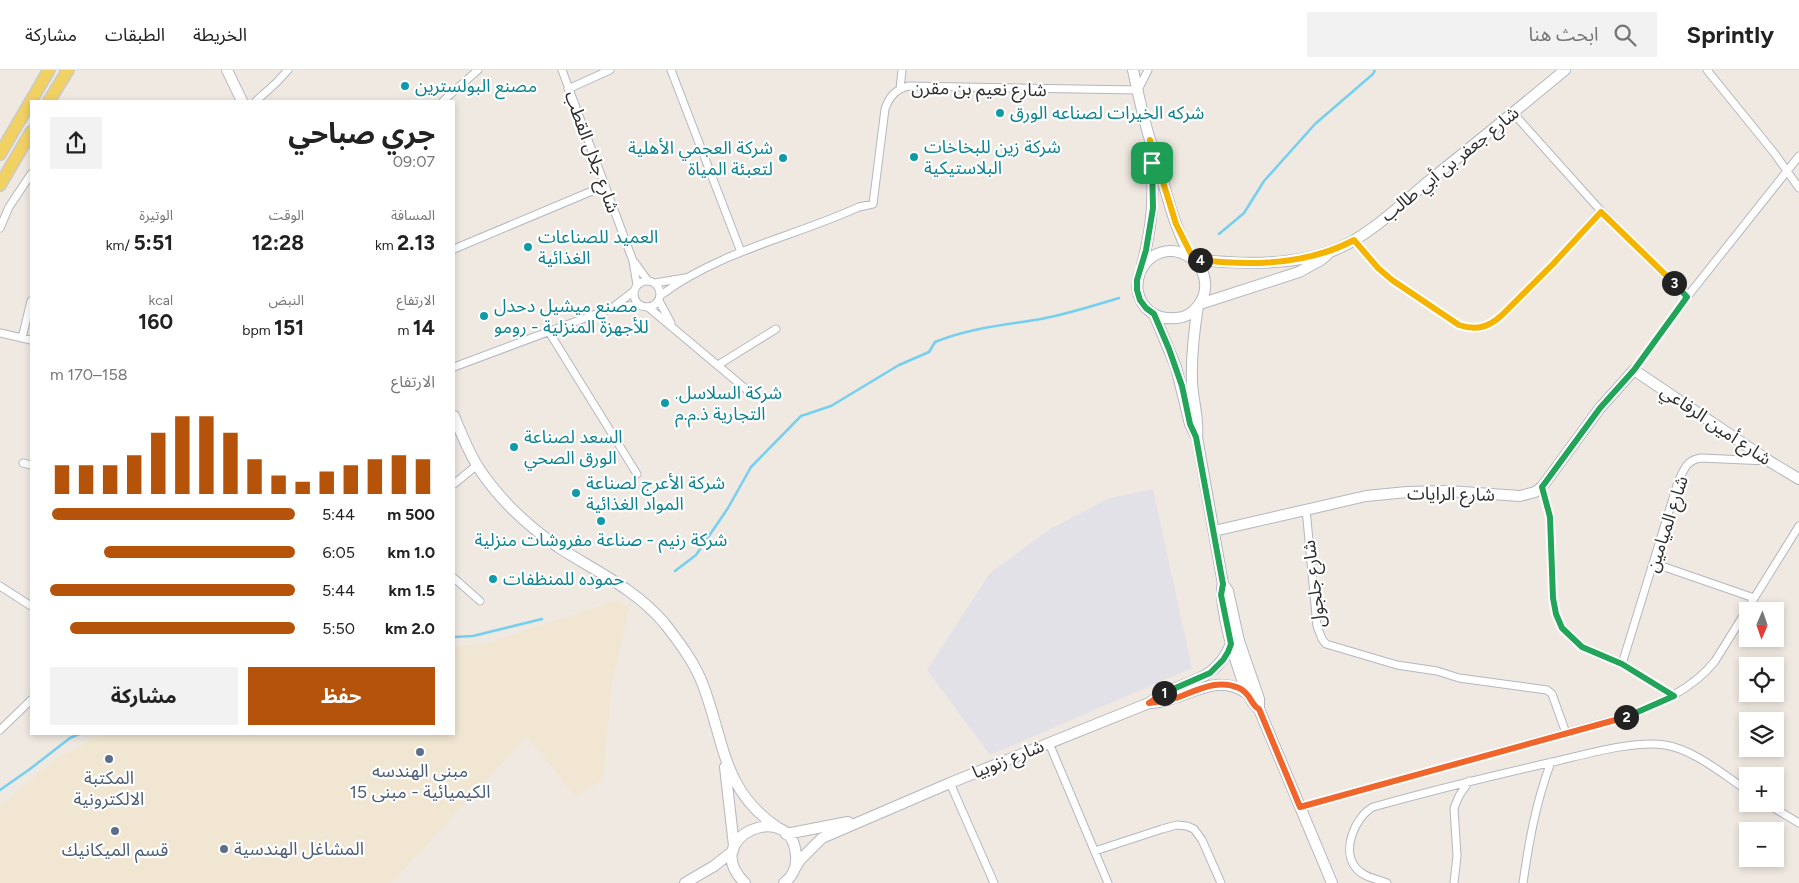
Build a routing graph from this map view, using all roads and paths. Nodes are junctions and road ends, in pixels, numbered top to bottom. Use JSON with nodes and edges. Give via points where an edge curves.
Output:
{"nodes":[{"id":1,"x":49,"y":70,"type":"edge"},
{"id":2,"x":68,"y":70,"type":"edge"},
{"id":3,"x":227,"y":70,"type":"edge"},
{"id":4,"x":288,"y":70,"type":"edge"},
{"id":5,"x":478,"y":70,"type":"edge"},
{"id":6,"x":562,"y":70,"type":"edge"},
{"id":7,"x":610,"y":70,"type":"edge"},
{"id":8,"x":671,"y":70,"type":"edge"},
{"id":9,"x":902,"y":70,"type":"edge"},
{"id":10,"x":1133,"y":70,"type":"edge"},
{"id":11,"x":1148,"y":70,"type":"edge"},
{"id":12,"x":1565,"y":70,"type":"edge"},
{"id":13,"x":1707,"y":70,"type":"edge"},
{"id":14,"x":900,"y":88,"type":"junction"},
{"id":15,"x":568,"y":89,"type":"junction"},
{"id":16,"x":1138,"y":90,"type":"junction"},
{"id":17,"x":32,"y":100,"type":"edge"},
{"id":18,"x":51,"y":100,"type":"edge"},
{"id":19,"x":242,"y":100,"type":"edge"},
{"id":20,"x":257,"y":100,"type":"edge"},
{"id":21,"x":443,"y":100,"type":"edge"},
{"id":22,"x":30,"y":103,"type":"edge"},
{"id":23,"x":1514,"y":114,"type":"junction"},
{"id":24,"x":30,"y":139,"type":"edge"},
{"id":25,"x":1150,"y":140,"type":"junction"},
{"id":26,"x":0,"y":154,"type":"edge"},
{"id":27,"x":1799,"y":156,"type":"edge"},
{"id":28,"x":1787,"y":172,"type":"junction"},
{"id":29,"x":30,"y":176,"type":"edge"},
{"id":30,"x":0,"y":185,"type":"edge"},
{"id":31,"x":604,"y":186,"type":"junction"},
{"id":32,"x":1799,"y":188,"type":"edge"},
{"id":33,"x":1601,"y":212,"type":"junction"},
{"id":34,"x":0,"y":228,"type":"edge"},
{"id":35,"x":1354,"y":240,"type":"junction"},
{"id":36,"x":455,"y":248,"type":"edge"},
{"id":37,"x":741,"y":252,"type":"junction"},
{"id":38,"x":1331,"y":252,"type":"junction"},
{"id":39,"x":1193,"y":259,"type":"junction"},
{"id":40,"x":633,"y":261,"type":"junction"},
{"id":41,"x":1140,"y":270,"type":"junction"},
{"id":42,"x":690,"y":277,"type":"junction"},
{"id":43,"x":651,"y":282,"type":"junction"},
{"id":44,"x":636,"y":288,"type":"junction"},
{"id":45,"x":1687,"y":297,"type":"junction"},
{"id":46,"x":659,"y":298,"type":"junction"},
{"id":47,"x":30,"y":305,"type":"edge"},
{"id":48,"x":640,"y":305,"type":"junction"},
{"id":49,"x":1199,"y":305,"type":"junction"},
{"id":50,"x":648,"y":307,"type":"junction"},
{"id":51,"x":612,"y":308,"type":"junction"},
{"id":52,"x":1154,"y":314,"type":"junction"},
{"id":53,"x":672,"y":326,"type":"junction"},
{"id":54,"x":776,"y":329,"type":"dead end"},
{"id":55,"x":549,"y":332,"type":"junction"},
{"id":56,"x":0,"y":333,"type":"edge"},
{"id":57,"x":22,"y":338,"type":"junction"},
{"id":58,"x":30,"y":340,"type":"edge"},
{"id":59,"x":718,"y":365,"type":"junction"},
{"id":60,"x":455,"y":368,"type":"edge"},
{"id":61,"x":1634,"y":370,"type":"junction"},
{"id":62,"x":747,"y":390,"type":"dead end"},
{"id":63,"x":455,"y":418,"type":"edge"},
{"id":64,"x":1196,"y":437,"type":"junction"},
{"id":65,"x":1769,"y":462,"type":"junction"},
{"id":66,"x":23,"y":463,"type":"dead end"},
{"id":67,"x":30,"y":465,"type":"edge"},
{"id":68,"x":477,"y":465,"type":"junction"},
{"id":69,"x":637,"y":474,"type":"dead end"},
{"id":70,"x":1799,"y":479,"type":"edge"},
{"id":71,"x":455,"y":483,"type":"edge"},
{"id":72,"x":1542,"y":487,"type":"junction"},
{"id":73,"x":1306,"y":509,"type":"junction"},
{"id":74,"x":1799,"y":526,"type":"edge"},
{"id":75,"x":1214,"y":531,"type":"junction"},
{"id":76,"x":1653,"y":563,"type":"junction"},
{"id":77,"x":455,"y":579,"type":"edge"},
{"id":78,"x":1223,"y":584,"type":"junction"},
{"id":79,"x":0,"y":586,"type":"edge"},
{"id":80,"x":1754,"y":598,"type":"junction"},
{"id":81,"x":480,"y":601,"type":"dead end"},
{"id":82,"x":30,"y":605,"type":"edge"},
{"id":83,"x":1231,"y":644,"type":"junction"},
{"id":84,"x":1622,"y":664,"type":"junction"},
{"id":85,"x":1248,"y":694,"type":"junction"},
{"id":86,"x":1674,"y":696,"type":"junction"},
{"id":87,"x":30,"y":701,"type":"edge"},
{"id":88,"x":1149,"y":703,"type":"junction"},
{"id":89,"x":1259,"y":709,"type":"junction"},
{"id":90,"x":0,"y":730,"type":"edge"},
{"id":91,"x":1566,"y":733,"type":"junction"},
{"id":92,"x":1049,"y":743,"type":"junction"},
{"id":93,"x":724,"y":754,"type":"junction"},
{"id":94,"x":1551,"y":762,"type":"junction"},
{"id":95,"x":1469,"y":781,"type":"junction"},
{"id":96,"x":950,"y":783,"type":"junction"},
{"id":97,"x":1739,"y":785,"type":"edge"},
{"id":98,"x":1300,"y":807,"type":"junction"},
{"id":99,"x":1780,"y":812,"type":"edge"},
{"id":100,"x":868,"y":818,"type":"junction"},
{"id":101,"x":1799,"y":823,"type":"edge"},
{"id":102,"x":782,"y":831,"type":"junction"},
{"id":103,"x":734,"y":849,"type":"junction"},
{"id":104,"x":1095,"y":851,"type":"junction"},
{"id":105,"x":793,"y":876,"type":"edge"},
{"id":106,"x":685,"y":883,"type":"edge"},
{"id":107,"x":745,"y":883,"type":"edge"},
{"id":108,"x":784,"y":883,"type":"edge"},
{"id":109,"x":994,"y":883,"type":"edge"},
{"id":110,"x":1108,"y":883,"type":"edge"},
{"id":111,"x":1221,"y":883,"type":"edge"},
{"id":112,"x":1332,"y":883,"type":"edge"},
{"id":113,"x":1387,"y":883,"type":"edge"},
{"id":114,"x":1454,"y":883,"type":"edge"},
{"id":115,"x":1523,"y":883,"type":"edge"}],
"edges":[{"from":1,"to":17,"type":"main road"},
{"from":2,"to":18,"type":"main road"},
{"from":3,"to":19,"type":"street"},
{"from":4,"to":20,"type":"street"},
{"from":5,"to":21,"type":"street"},
{"from":6,"to":15,"type":"street","name":"شارع جلال القطب"},
{"from":7,"to":15,"type":"street"},
{"from":8,"to":37,"type":"street"},
{"from":9,"to":14,"type":"street"},
{"from":10,"to":16,"type":"street"},
{"from":11,"to":16,"type":"street"},
{"from":12,"to":23,"type":"street","name":"شارع جعفر بن أبي طالب"},
{"from":13,"to":28,"type":"street"},
{"from":14,"to":16,"type":"street","name":"شارع نعيم بن مقرن"},
{"from":14,"to":37,"type":"street","name":"شارع نعيم بن مقرن","via":[[884,109],[873,204]]},
{"from":15,"to":31,"type":"street","name":"شارع جلال القطب"},
{"from":16,"to":25,"type":"street"},
{"from":22,"to":26,"type":"main road"},
{"from":23,"to":33,"type":"street"},
{"from":23,"to":35,"type":"street","name":"شارع جعفر بن أبي طالب"},
{"from":24,"to":30,"type":"main road"},
{"from":25,"to":39,"type":"street","via":[[1176,224]]},
{"from":25,"to":41,"type":"street","via":[[1153,208]]},
{"from":27,"to":28,"type":"street"},
{"from":28,"to":32,"type":"street"},
{"from":28,"to":45,"type":"street"},
{"from":29,"to":34,"type":"street","via":[[9,207]]},
{"from":31,"to":36,"type":"street"},
{"from":31,"to":40,"type":"street","name":"شارع جلال القطب"},
{"from":33,"to":35,"type":"street","via":[[1502,315],[1481,328],[1459,325],[1403,288],[1378,268]]},
{"from":33,"to":45,"type":"street"},
{"from":35,"to":38,"type":"street","name":"شارع جعفر بن أبي طالب"},
{"from":37,"to":42,"type":"street","name":"شارع نعيم بن مقرن"},
{"from":38,"to":39,"type":"street","name":"شارع جعفر بن أبي طالب","via":[[1262,262]]},
{"from":38,"to":49,"type":"street","name":"شارع جعفر بن أبي طالب","via":[[1299,272]]},
{"from":39,"to":41,"type":"street","via":[[1170,251],[1148,260]]},
{"from":39,"to":49,"type":"street","via":[[1205,280],[1204,296]]},
{"from":40,"to":43,"type":"street","name":"شارع جلال القطب"},
{"from":40,"to":44,"type":"street","name":"شارع جلال القطب"},
{"from":41,"to":52,"type":"street","via":[[1137,290],[1143,304]]},
{"from":42,"to":43,"type":"street","name":"شارع نعيم بن مقرن"},
{"from":42,"to":46,"type":"street","name":"شارع نعيم بن مقرن"},
{"from":43,"to":44,"type":"street"},
{"from":43,"to":46,"type":"street","via":[[660,289]]},
{"from":44,"to":48,"type":"street","via":[[635,299]]},
{"from":44,"to":51,"type":"street"},
{"from":45,"to":61,"type":"street"},
{"from":46,"to":50,"type":"street"},
{"from":46,"to":53,"type":"street"},
{"from":47,"to":57,"type":"street"},
{"from":48,"to":50,"type":"street"},
{"from":48,"to":51,"type":"street"},
{"from":49,"to":52,"type":"street","via":[[1178,318]]},
{"from":49,"to":64,"type":"street","via":[[1192,345]]},
{"from":50,"to":53,"type":"street"},
{"from":51,"to":55,"type":"street"},
{"from":52,"to":64,"type":"street","via":[[1176,368]]},
{"from":53,"to":59,"type":"street"},
{"from":54,"to":59,"type":"street"},
{"from":55,"to":60,"type":"street"},
{"from":55,"to":69,"type":"street"},
{"from":56,"to":57,"type":"street"},
{"from":57,"to":58,"type":"street"},
{"from":59,"to":62,"type":"street"},
{"from":61,"to":65,"type":"street","name":"شارع أمين الرفاعي"},
{"from":61,"to":72,"type":"street","via":[[1600,408]]},
{"from":63,"to":68,"type":"street"},
{"from":64,"to":75,"type":"street"},
{"from":65,"to":70,"type":"street","name":"شارع أمين الرفاعي"},
{"from":65,"to":76,"type":"street","name":"شارع الميامين","via":[[1712,458],[1693,460],[1686,466]]},
{"from":66,"to":67,"type":"street"},
{"from":68,"to":71,"type":"street"},
{"from":68,"to":93,"type":"street","via":[[492,486],[532,527],[632,593],[664,624],[702,683]]},
{"from":72,"to":73,"type":"street","name":"شارع الرايات","via":[[1520,496],[1407,492],[1366,496]]},
{"from":72,"to":84,"type":"street","via":[[1550,517],[1553,598],[1562,628],[1582,647]]},
{"from":73,"to":75,"type":"street","name":"شارع الرايات"},
{"from":73,"to":91,"type":"street","name":"شارع جلجول","via":[[1317,626],[1322,639],[1332,647],[1397,665],[1459,678],[1547,690],[1552,694]]},
{"from":74,"to":80,"type":"street"},
{"from":75,"to":78,"type":"street"},
{"from":76,"to":80,"type":"street"},
{"from":76,"to":84,"type":"street","name":"شارع الميامين"},
{"from":77,"to":81,"type":"street"},
{"from":78,"to":83,"type":"street","via":[[1221,595]]},
{"from":78,"to":89,"type":"street","via":[[1228,591],[1239,641],[1259,699]]},
{"from":79,"to":82,"type":"street"},
{"from":80,"to":86,"type":"street","via":[[1708,670]]},
{"from":83,"to":85,"type":"street"},
{"from":83,"to":88,"type":"street","name":"شارع زنوبيا","via":[[1223,660],[1210,673]]},
{"from":84,"to":86,"type":"street"},
{"from":85,"to":88,"type":"street","name":"شارع زنوبيا","via":[[1233,686],[1215,684],[1170,700]]},
{"from":85,"to":89,"type":"street"},
{"from":86,"to":91,"type":"street","via":[[1628,716]]},
{"from":87,"to":90,"type":"street"},
{"from":88,"to":92,"type":"street","name":"شارع زنوبيا"},
{"from":89,"to":98,"type":"street"},
{"from":91,"to":98,"type":"street"},
{"from":92,"to":96,"type":"street","name":"شارع زنوبيا"},
{"from":92,"to":104,"type":"street"},
{"from":93,"to":102,"type":"street","via":[[742,795],[761,817]]},
{"from":93,"to":103,"type":"street"},
{"from":94,"to":95,"type":"street"},
{"from":94,"to":97,"type":"street","via":[[1602,750],[1665,745],[1692,755]]},
{"from":94,"to":115,"type":"street","via":[[1531,831]]},
{"from":95,"to":113,"type":"street","via":[[1372,807],[1364,812],[1352,835],[1352,861],[1362,874]]},
{"from":95,"to":114,"type":"street","via":[[1454,808],[1458,856]]},
{"from":96,"to":100,"type":"street","name":"شارع زنوبيا"},
{"from":96,"to":109,"type":"street"},
{"from":98,"to":112,"type":"street"},
{"from":99,"to":101,"type":"street"},
{"from":100,"to":102,"type":"street","name":"شارع زنوبيا"},
{"from":100,"to":105,"type":"street","name":"شارع زنوبيا","via":[[822,838],[800,860]]},
{"from":102,"to":103,"type":"street","name":"شارع زنوبيا","via":[[757,826],[740,837]]},
{"from":102,"to":105,"type":"street","via":[[796,851]]},
{"from":103,"to":106,"type":"street","via":[[714,866]]},
{"from":103,"to":107,"type":"street","via":[[734,869]]},
{"from":104,"to":110,"type":"street"},
{"from":104,"to":111,"type":"street","via":[[1162,829],[1186,826],[1194,829],[1202,840]]},
{"from":105,"to":108,"type":"street","name":"شارع زنوبيا"}]}
